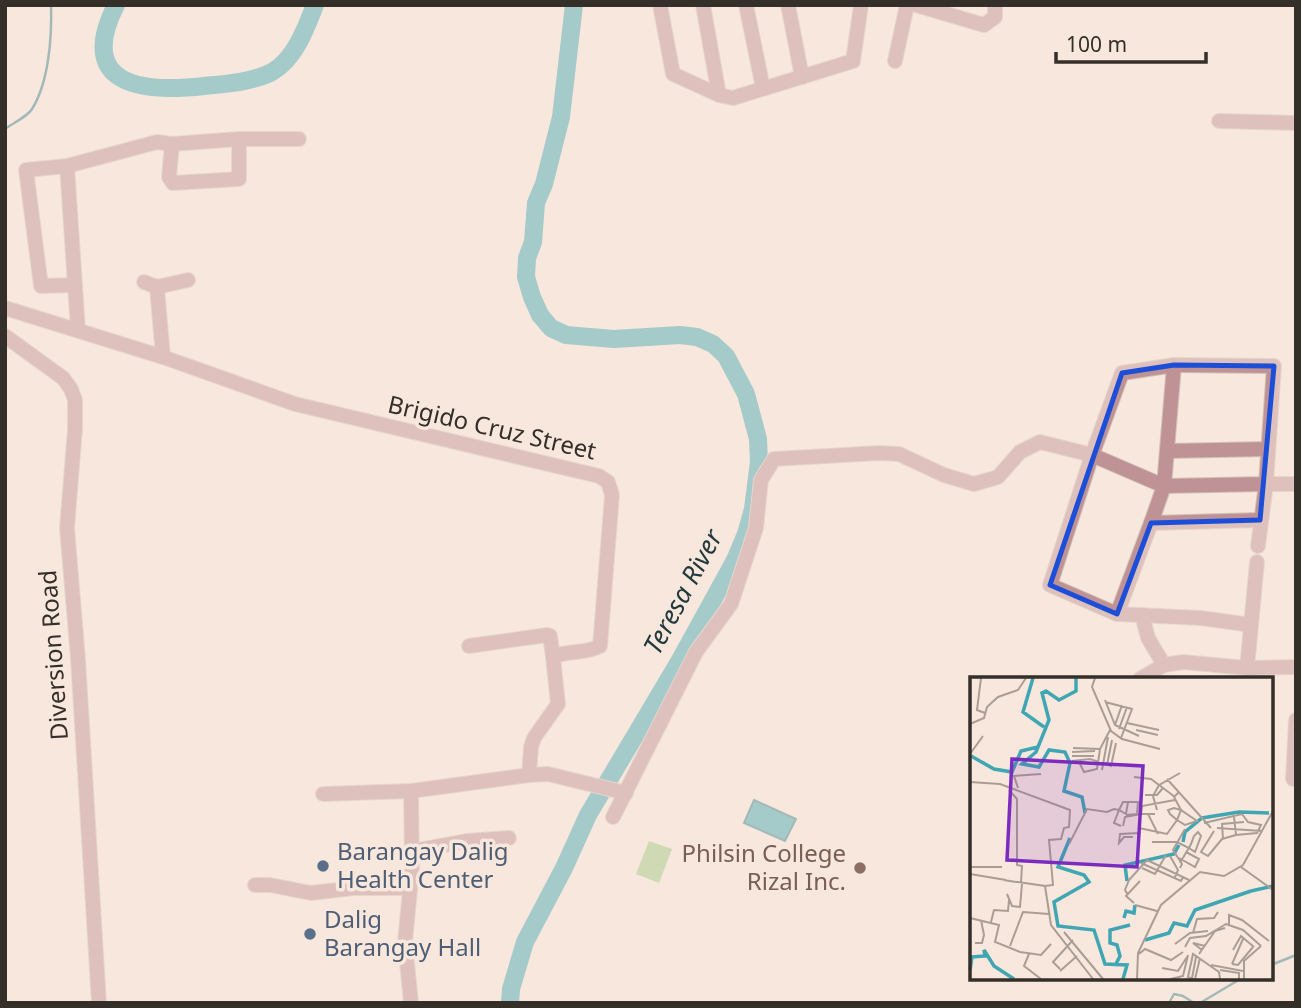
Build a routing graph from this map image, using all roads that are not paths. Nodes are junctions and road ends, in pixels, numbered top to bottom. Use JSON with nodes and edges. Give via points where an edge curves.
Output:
{"nodes":[{"id":1,"x":660,"y":5,"type":"edge"},
{"id":2,"x":703,"y":5,"type":"edge"},
{"id":3,"x":746,"y":5,"type":"edge"},
{"id":4,"x":788,"y":5,"type":"edge"},
{"id":5,"x":861,"y":5,"type":"edge"},
{"id":6,"x":908,"y":5,"type":"edge"},
{"id":7,"x":916,"y":5,"type":"edge"},
{"id":8,"x":995,"y":5,"type":"edge"},
{"id":9,"x":951,"y":11,"type":"edge"},
{"id":10,"x":895,"y":61,"type":"dead end"},
{"id":11,"x":802,"y":77,"type":"junction"},
{"id":12,"x":763,"y":89,"type":"junction"},
{"id":13,"x":719,"y":95,"type":"junction"},
{"id":14,"x":1219,"y":121,"type":"dead end"},
{"id":15,"x":1296,"y":123,"type":"edge"},
{"id":16,"x":239,"y":139,"type":"junction"},
{"id":17,"x":299,"y":139,"type":"dead end"},
{"id":18,"x":172,"y":144,"type":"junction"},
{"id":19,"x":67,"y":166,"type":"junction"},
{"id":20,"x":188,"y":280,"type":"dead end"},
{"id":21,"x":75,"y":285,"type":"junction"},
{"id":22,"x":6,"y":305,"type":"edge"},
{"id":23,"x":78,"y":330,"type":"junction"},
{"id":24,"x":5,"y":336,"type":"edge"},
{"id":25,"x":163,"y":357,"type":"junction"},
{"id":26,"x":1174,"y":365,"type":"junction"},
{"id":27,"x":1268,"y":449,"type":"junction"},
{"id":28,"x":1167,"y":451,"type":"junction"},
{"id":29,"x":1091,"y":455,"type":"junction"},
{"id":30,"x":1266,"y":484,"type":"junction"},
{"id":31,"x":1296,"y":484,"type":"edge"},
{"id":32,"x":1164,"y":486,"type":"junction"},
{"id":33,"x":1260,"y":520,"type":"junction"},
{"id":34,"x":1151,"y":523,"type":"junction"},
{"id":35,"x":1258,"y":546,"type":"dead end"},
{"id":36,"x":1257,"y":562,"type":"dead end"},
{"id":37,"x":1117,"y":614,"type":"junction"},
{"id":38,"x":1142,"y":615,"type":"junction"},
{"id":39,"x":1251,"y":625,"type":"junction"},
{"id":40,"x":469,"y":646,"type":"dead end"},
{"id":41,"x":553,"y":657,"type":"junction"},
{"id":42,"x":1164,"y":665,"type":"junction"},
{"id":43,"x":1296,"y":667,"type":"edge"},
{"id":44,"x":1247,"y":668,"type":"junction"},
{"id":45,"x":1143,"y":677,"type":"edge"},
{"id":46,"x":1296,"y":720,"type":"edge"},
{"id":47,"x":529,"y":775,"type":"junction"},
{"id":48,"x":1296,"y":779,"type":"edge"},
{"id":49,"x":411,"y":791,"type":"junction"},
{"id":50,"x":620,"y":792,"type":"junction"},
{"id":51,"x":323,"y":794,"type":"dead end"},
{"id":52,"x":613,"y":817,"type":"dead end"},
{"id":53,"x":509,"y":838,"type":"dead end"},
{"id":54,"x":413,"y":850,"type":"junction"},
{"id":55,"x":254,"y":885,"type":"dead end"},
{"id":56,"x":410,"y":888,"type":"junction"},
{"id":57,"x":99,"y":1003,"type":"edge"},
{"id":58,"x":411,"y":1003,"type":"edge"}],
"edges":[{"from":1,"to":13,"type":"street","via":[[673,74]]},
{"from":2,"to":13,"type":"street"},
{"from":3,"to":12,"type":"street"},
{"from":4,"to":11,"type":"street"},
{"from":5,"to":11,"type":"street","via":[[853,61]]},
{"from":6,"to":10,"type":"street"},
{"from":7,"to":9,"type":"street"},
{"from":8,"to":9,"type":"street","via":[[995,17],[984,25]]},
{"from":11,"to":12,"type":"street"},
{"from":12,"to":13,"type":"street","via":[[733,98]]},
{"from":14,"to":15,"type":"street"},
{"from":16,"to":17,"type":"street"},
{"from":16,"to":18,"type":"street"},
{"from":16,"to":18,"type":"street","via":[[239,179],[173,183],[169,177]]},
{"from":18,"to":19,"type":"street","via":[[157,142]]},
{"from":19,"to":21,"type":"street"},
{"from":19,"to":21,"type":"street","via":[[26,170],[41,286]]},
{"from":20,"to":25,"type":"street","via":[[150,285]]},
{"from":21,"to":23,"type":"street"},
{"from":22,"to":23,"type":"street","name":"Brigido Cruz Street"},
{"from":23,"to":25,"type":"street","name":"Brigido Cruz Street"},
{"from":24,"to":57,"type":"street","name":"Diversion Road","via":[[63,378],[75,400],[67,528]]},
{"from":25,"to":41,"type":"street","name":"Brigido Cruz Street","via":[[295,404],[599,475],[608,482],[612,495],[600,646]]},
{"from":26,"to":27,"type":"street","via":[[1274,366]]},
{"from":26,"to":28,"type":"street"},
{"from":26,"to":29,"type":"street","via":[[1122,373]]},
{"from":27,"to":28,"type":"street"},
{"from":27,"to":30,"type":"street"},
{"from":28,"to":32,"type":"street"},
{"from":29,"to":32,"type":"street"},
{"from":29,"to":37,"type":"street","via":[[1050,586]]},
{"from":29,"to":50,"type":"street","via":[[1040,442],[1020,452],[998,477],[974,484],[899,454],[774,459],[761,480],[756,528],[731,604],[696,652]]},
{"from":30,"to":31,"type":"street"},
{"from":30,"to":32,"type":"street"},
{"from":30,"to":33,"type":"street"},
{"from":32,"to":34,"type":"street"},
{"from":33,"to":34,"type":"street"},
{"from":33,"to":35,"type":"street"},
{"from":34,"to":37,"type":"street"},
{"from":36,"to":39,"type":"street"},
{"from":37,"to":38,"type":"street"},
{"from":38,"to":39,"type":"street"},
{"from":38,"to":42,"type":"street","via":[[1148,638]]},
{"from":39,"to":44,"type":"street"},
{"from":40,"to":41,"type":"street","via":[[550,635]]},
{"from":41,"to":47,"type":"street","via":[[558,704],[534,738]]},
{"from":42,"to":44,"type":"street","via":[[1183,662]]},
{"from":42,"to":45,"type":"street"},
{"from":43,"to":44,"type":"street"},
{"from":46,"to":48,"type":"street"},
{"from":47,"to":49,"type":"street"},
{"from":47,"to":50,"type":"street","via":[[548,774]]},
{"from":49,"to":51,"type":"street"},
{"from":49,"to":54,"type":"street"},
{"from":50,"to":52,"type":"street"},
{"from":53,"to":54,"type":"street"},
{"from":54,"to":56,"type":"street"},
{"from":55,"to":56,"type":"street","via":[[311,893]]},
{"from":56,"to":58,"type":"street","via":[[405,942]]}]}
